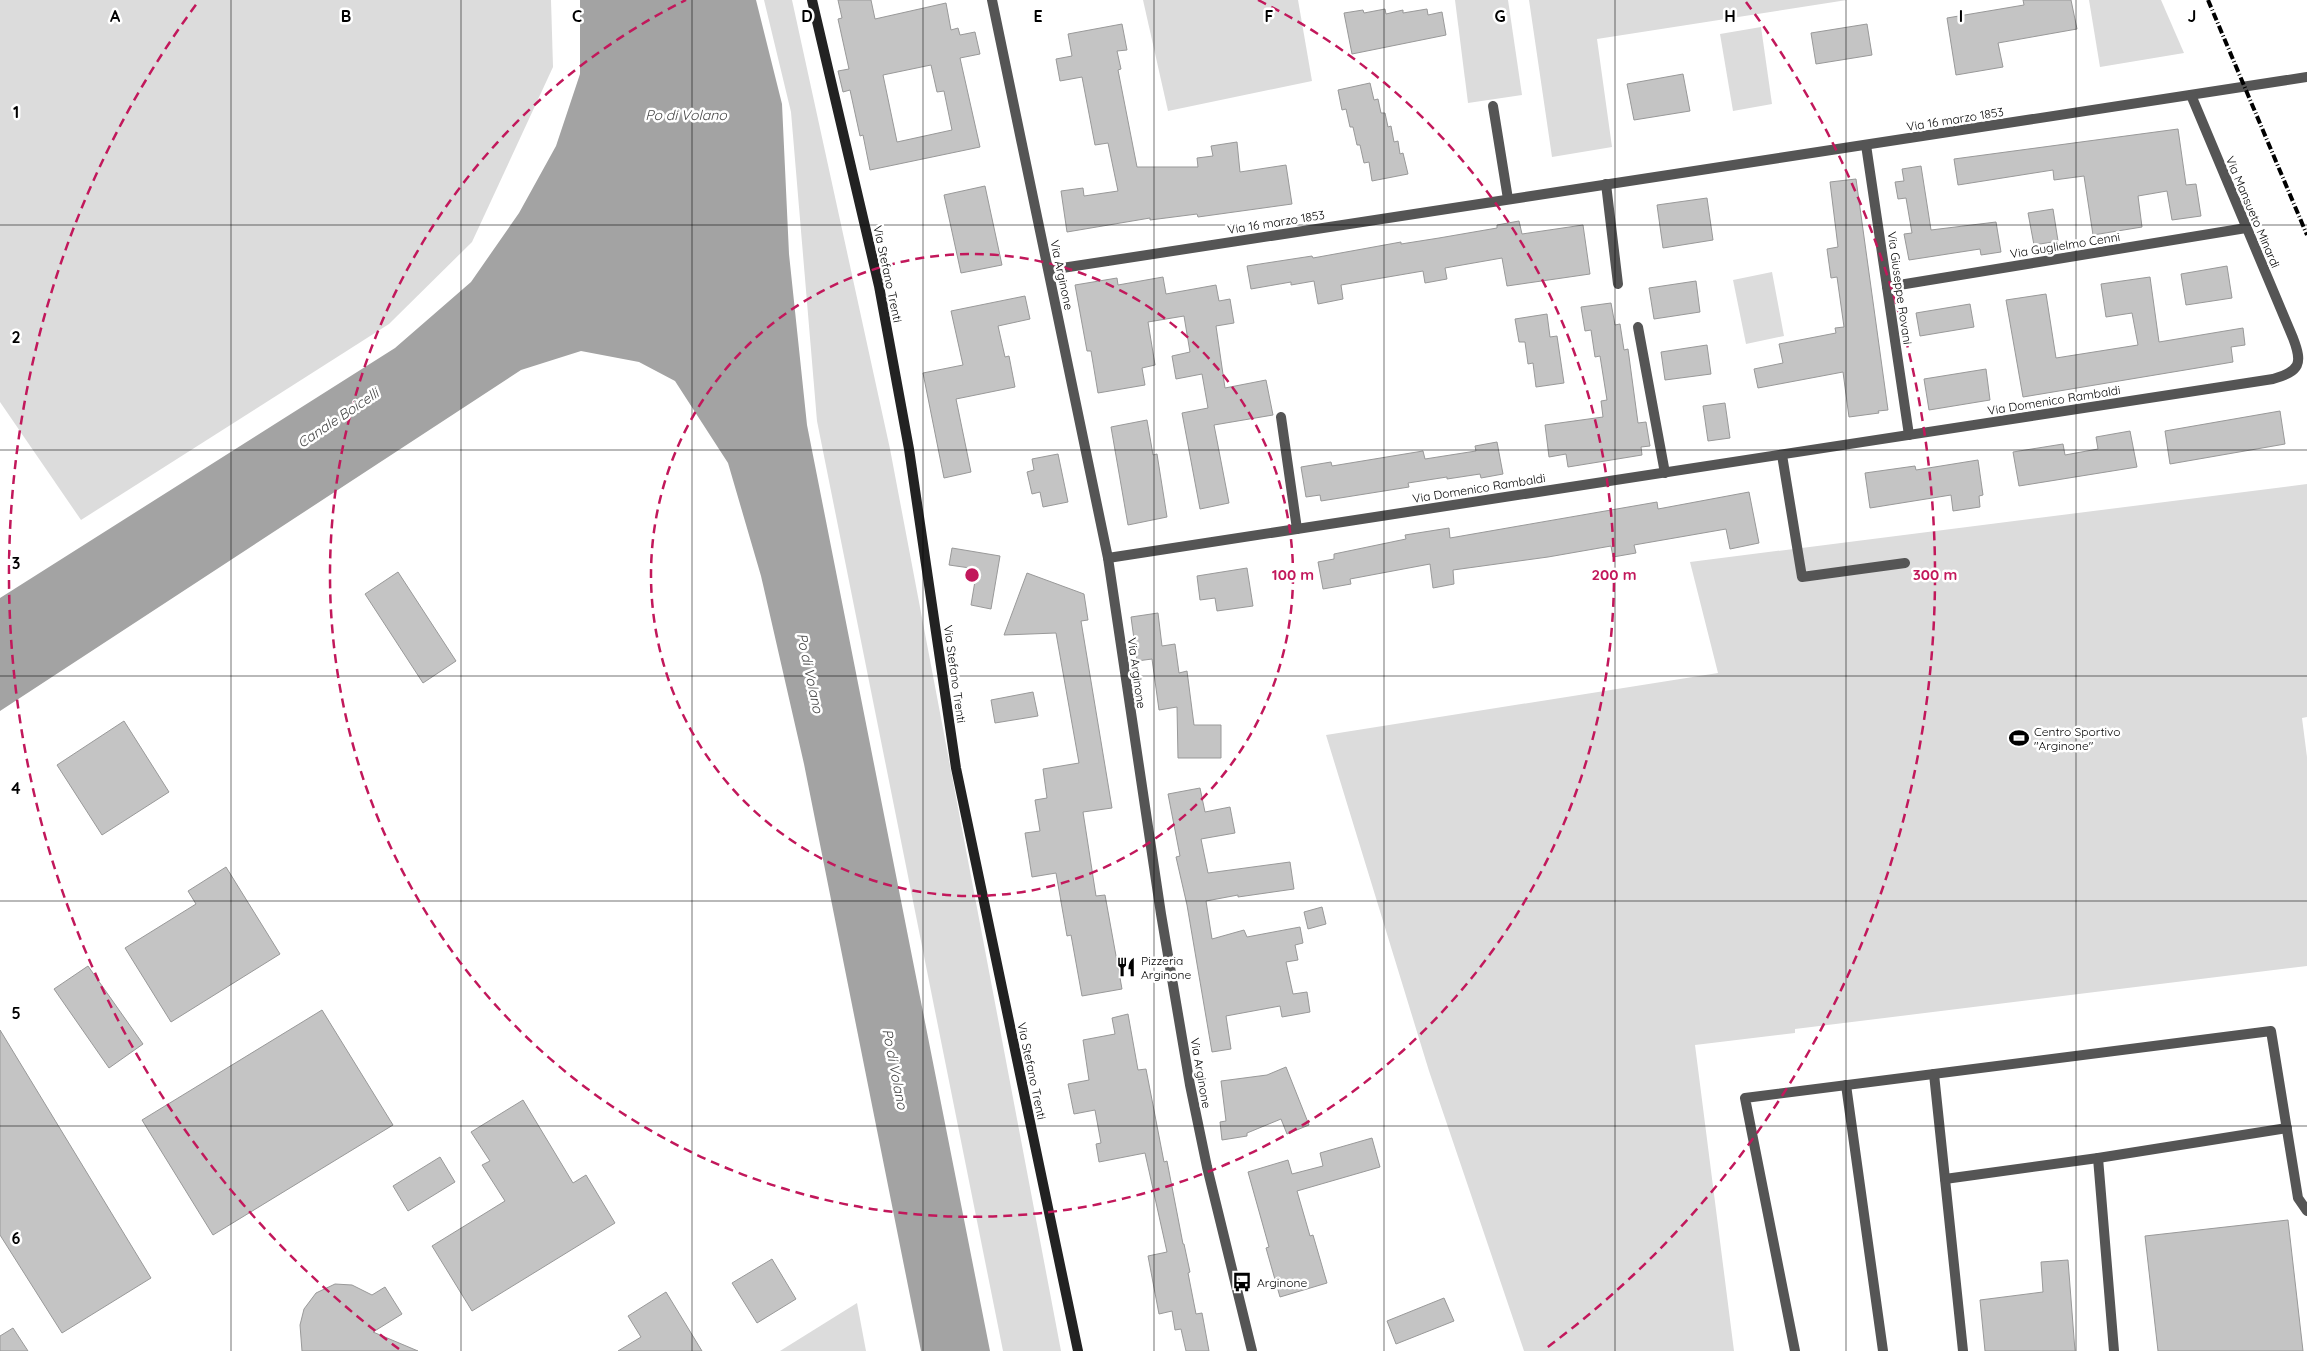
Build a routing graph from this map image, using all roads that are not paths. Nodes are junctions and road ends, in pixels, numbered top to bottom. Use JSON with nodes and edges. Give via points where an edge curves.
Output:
{"nodes":[{"id":1,"x":812,"y":0,"type":"edge"},
{"id":2,"x":992,"y":0,"type":"edge"},
{"id":3,"x":2307,"y":77,"type":"edge"},
{"id":4,"x":2191,"y":95,"type":"junction"},
{"id":5,"x":1494,"y":106,"type":"dead end"},
{"id":6,"x":1866,"y":145,"type":"junction"},
{"id":7,"x":1606,"y":184,"type":"junction"},
{"id":8,"x":1508,"y":199,"type":"junction"},
{"id":9,"x":2246,"y":228,"type":"junction"},
{"id":10,"x":1049,"y":270,"type":"junction"},
{"id":11,"x":1618,"y":284,"type":"dead end"},
{"id":12,"x":1887,"y":287,"type":"junction"},
{"id":13,"x":1638,"y":327,"type":"dead end"},
{"id":14,"x":2294,"y":338,"type":"joint"},
{"id":15,"x":1281,"y":417,"type":"dead end"},
{"id":16,"x":1909,"y":435,"type":"junction"},
{"id":17,"x":1782,"y":455,"type":"junction"},
{"id":18,"x":1665,"y":473,"type":"junction"},
{"id":19,"x":1297,"y":529,"type":"junction"},
{"id":20,"x":1108,"y":558,"type":"junction"},
{"id":21,"x":1905,"y":563,"type":"dead end"},
{"id":22,"x":1934,"y":1074,"type":"junction"},
{"id":23,"x":1846,"y":1085,"type":"junction"},
{"id":24,"x":2287,"y":1128,"type":"junction"},
{"id":25,"x":2098,"y":1158,"type":"junction"},
{"id":26,"x":1945,"y":1180,"type":"junction"},
{"id":27,"x":2307,"y":1211,"type":"edge"},
{"id":28,"x":1078,"y":1351,"type":"edge"},
{"id":29,"x":1252,"y":1351,"type":"edge"},
{"id":30,"x":1795,"y":1351,"type":"edge"},
{"id":31,"x":1883,"y":1351,"type":"edge"},
{"id":32,"x":1963,"y":1351,"type":"edge"},
{"id":33,"x":2114,"y":1351,"type":"edge"}],
"edges":[{"from":1,"to":28,"type":"main road","name":"Via Stefano Trenti","via":[[879,286],[910,449],[956,768]]},
{"from":2,"to":10,"type":"street","name":"Via Arginone"},
{"from":3,"to":4,"type":"street","name":"Via 16 marzo 1853"},
{"from":4,"to":6,"type":"street","name":"Via 16 marzo 1853"},
{"from":4,"to":9,"type":"street","name":"Via Mansueto Minardi"},
{"from":5,"to":8,"type":"street"},
{"from":6,"to":7,"type":"street","name":"Via 16 marzo 1853"},
{"from":6,"to":12,"type":"street","name":"Via Giuseppe Rovani"},
{"from":7,"to":8,"type":"street","name":"Via 16 marzo 1853"},
{"from":7,"to":11,"type":"street"},
{"from":8,"to":10,"type":"street","name":"Via 16 marzo 1853"},
{"from":9,"to":12,"type":"street","name":"Via Guglielmo Cenni"},
{"from":9,"to":14,"type":"street","name":"Via Mansueto Minardi"},
{"from":10,"to":20,"type":"street","name":"Via Arginone"},
{"from":12,"to":16,"type":"street","name":"Via Giuseppe Rovani"},
{"from":13,"to":18,"type":"street"},
{"from":14,"to":16,"type":"street","name":"Via Domenico Rambaldi","via":[[2298,364],[2288,374],[2273,379]]},
{"from":15,"to":19,"type":"street"},
{"from":16,"to":17,"type":"street","name":"Via Domenico Rambaldi"},
{"from":17,"to":18,"type":"street","name":"Via Domenico Rambaldi"},
{"from":17,"to":21,"type":"street","via":[[1802,577]]},
{"from":18,"to":19,"type":"street","name":"Via Domenico Rambaldi"},
{"from":19,"to":20,"type":"street","name":"Via Domenico Rambaldi"},
{"from":20,"to":29,"type":"street","name":"Via Arginone","via":[[1156,885],[1190,1085]]},
{"from":22,"to":23,"type":"street"},
{"from":22,"to":24,"type":"street","via":[[2271,1031]]},
{"from":22,"to":26,"type":"street"},
{"from":23,"to":30,"type":"street","via":[[1745,1098]]},
{"from":23,"to":31,"type":"street"},
{"from":24,"to":25,"type":"street"},
{"from":24,"to":27,"type":"street","via":[[2298,1198]]},
{"from":25,"to":26,"type":"street"},
{"from":25,"to":33,"type":"street"},
{"from":26,"to":32,"type":"street"}]}
